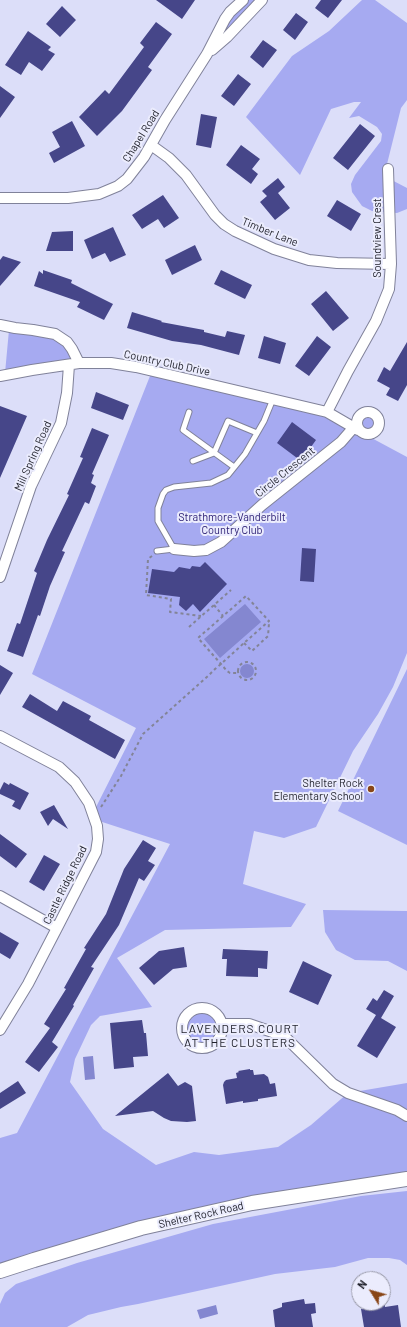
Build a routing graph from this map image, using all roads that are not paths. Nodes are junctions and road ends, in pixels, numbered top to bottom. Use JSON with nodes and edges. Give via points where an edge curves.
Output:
{"nodes":[{"id":1,"x":243,"y":0,"type":"edge"},
{"id":2,"x":262,"y":0,"type":"edge"},
{"id":3,"x":207,"y":54,"type":"junction"},
{"id":4,"x":151,"y":145,"type":"junction"},
{"id":5,"x":388,"y":169,"type":"dead end"},
{"id":6,"x":0,"y":198,"type":"edge"},
{"id":7,"x":392,"y":264,"type":"junction"},
{"id":8,"x":0,"y":325,"type":"edge"},
{"id":9,"x":74,"y":364,"type":"junction"},
{"id":10,"x":0,"y":376,"type":"edge"},
{"id":11,"x":273,"y":399,"type":"junction"},
{"id":12,"x":189,"y":412,"type":"dead end"},
{"id":13,"x":327,"y":412,"type":"junction"},
{"id":14,"x":257,"y":433,"type":"junction"},
{"id":15,"x":214,"y":453,"type":"junction"},
{"id":16,"x":193,"y":461,"type":"dead end"},
{"id":17,"x":234,"y":467,"type":"junction"},
{"id":18,"x":174,"y":549,"type":"junction"},
{"id":19,"x":157,"y":551,"type":"road end"},
{"id":20,"x":0,"y":577,"type":"edge"},
{"id":21,"x":0,"y":736,"type":"edge"},
{"id":22,"x":0,"y":896,"type":"edge"},
{"id":23,"x":57,"y":928,"type":"junction"},
{"id":24,"x":222,"y":1024,"type":"junction"},
{"id":25,"x":0,"y":1030,"type":"edge"},
{"id":26,"x":407,"y":1116,"type":"edge"},
{"id":27,"x":407,"y":1178,"type":"edge"},
{"id":28,"x":0,"y":1271,"type":"edge"}],
"edges":[{"from":1,"to":3,"type":"street","name":"Chapel Road","via":[[225,19]]},
{"from":2,"to":3,"type":"street","name":"Chapel Road"},
{"from":3,"to":4,"type":"street","name":"Chapel Road"},
{"from":4,"to":6,"type":"street","name":"Chapel Road","via":[[127,179],[99,194],[68,198]]},
{"from":4,"to":7,"type":"street","name":"Timber Lane","via":[[186,175],[214,215],[235,232],[274,249],[309,260]]},
{"from":5,"to":7,"type":"street","name":"Soundview Crest"},
{"from":7,"to":13,"type":"street","name":"Soundview Crest","via":[[389,289],[376,321]]},
{"from":8,"to":9,"type":"street","via":[[49,332],[61,337],[72,349]]},
{"from":9,"to":10,"type":"street","name":"Country Club Drive"},
{"from":9,"to":11,"type":"street","name":"Country Club Drive","via":[[111,363],[136,367]]},
{"from":9,"to":20,"type":"street","name":"Mill Spring Road","via":[[61,423],[31,486]]},
{"from":11,"to":13,"type":"street","name":"Country Club Drive"},
{"from":11,"to":14,"type":"lane"},
{"from":12,"to":15,"type":"lane","via":[[183,430]]},
{"from":13,"to":18,"type":"street","name":"Circle Crescent","via":[[356,428],[220,542],[206,550]]},
{"from":14,"to":15,"type":"lane","via":[[228,422]]},
{"from":14,"to":17,"type":"lane"},
{"from":15,"to":16,"type":"lane"},
{"from":15,"to":17,"type":"lane"},
{"from":17,"to":18,"type":"lane","via":[[228,475],[211,483],[174,487],[162,494],[158,521]]},
{"from":18,"to":19,"type":"lane"},
{"from":21,"to":23,"type":"street","name":"Castle Ridge Road","via":[[58,767],[75,782],[89,803],[97,826],[96,852]]},
{"from":22,"to":23,"type":"street"},
{"from":23,"to":25,"type":"street","name":"Castle Ridge Road","via":[[28,984]]},
{"from":24,"to":24,"type":"street","via":[[215,1012],[209,1009],[196,1009],[185,1018],[182,1031],[193,1047],[206,1048],[217,1042]]},
{"from":24,"to":26,"type":"street","via":[[249,1024],[284,1036],[333,1084]]},
{"from":27,"to":28,"type":"main road","name":"Shelter Rock Road","via":[[252,1203],[141,1228]]}]}
